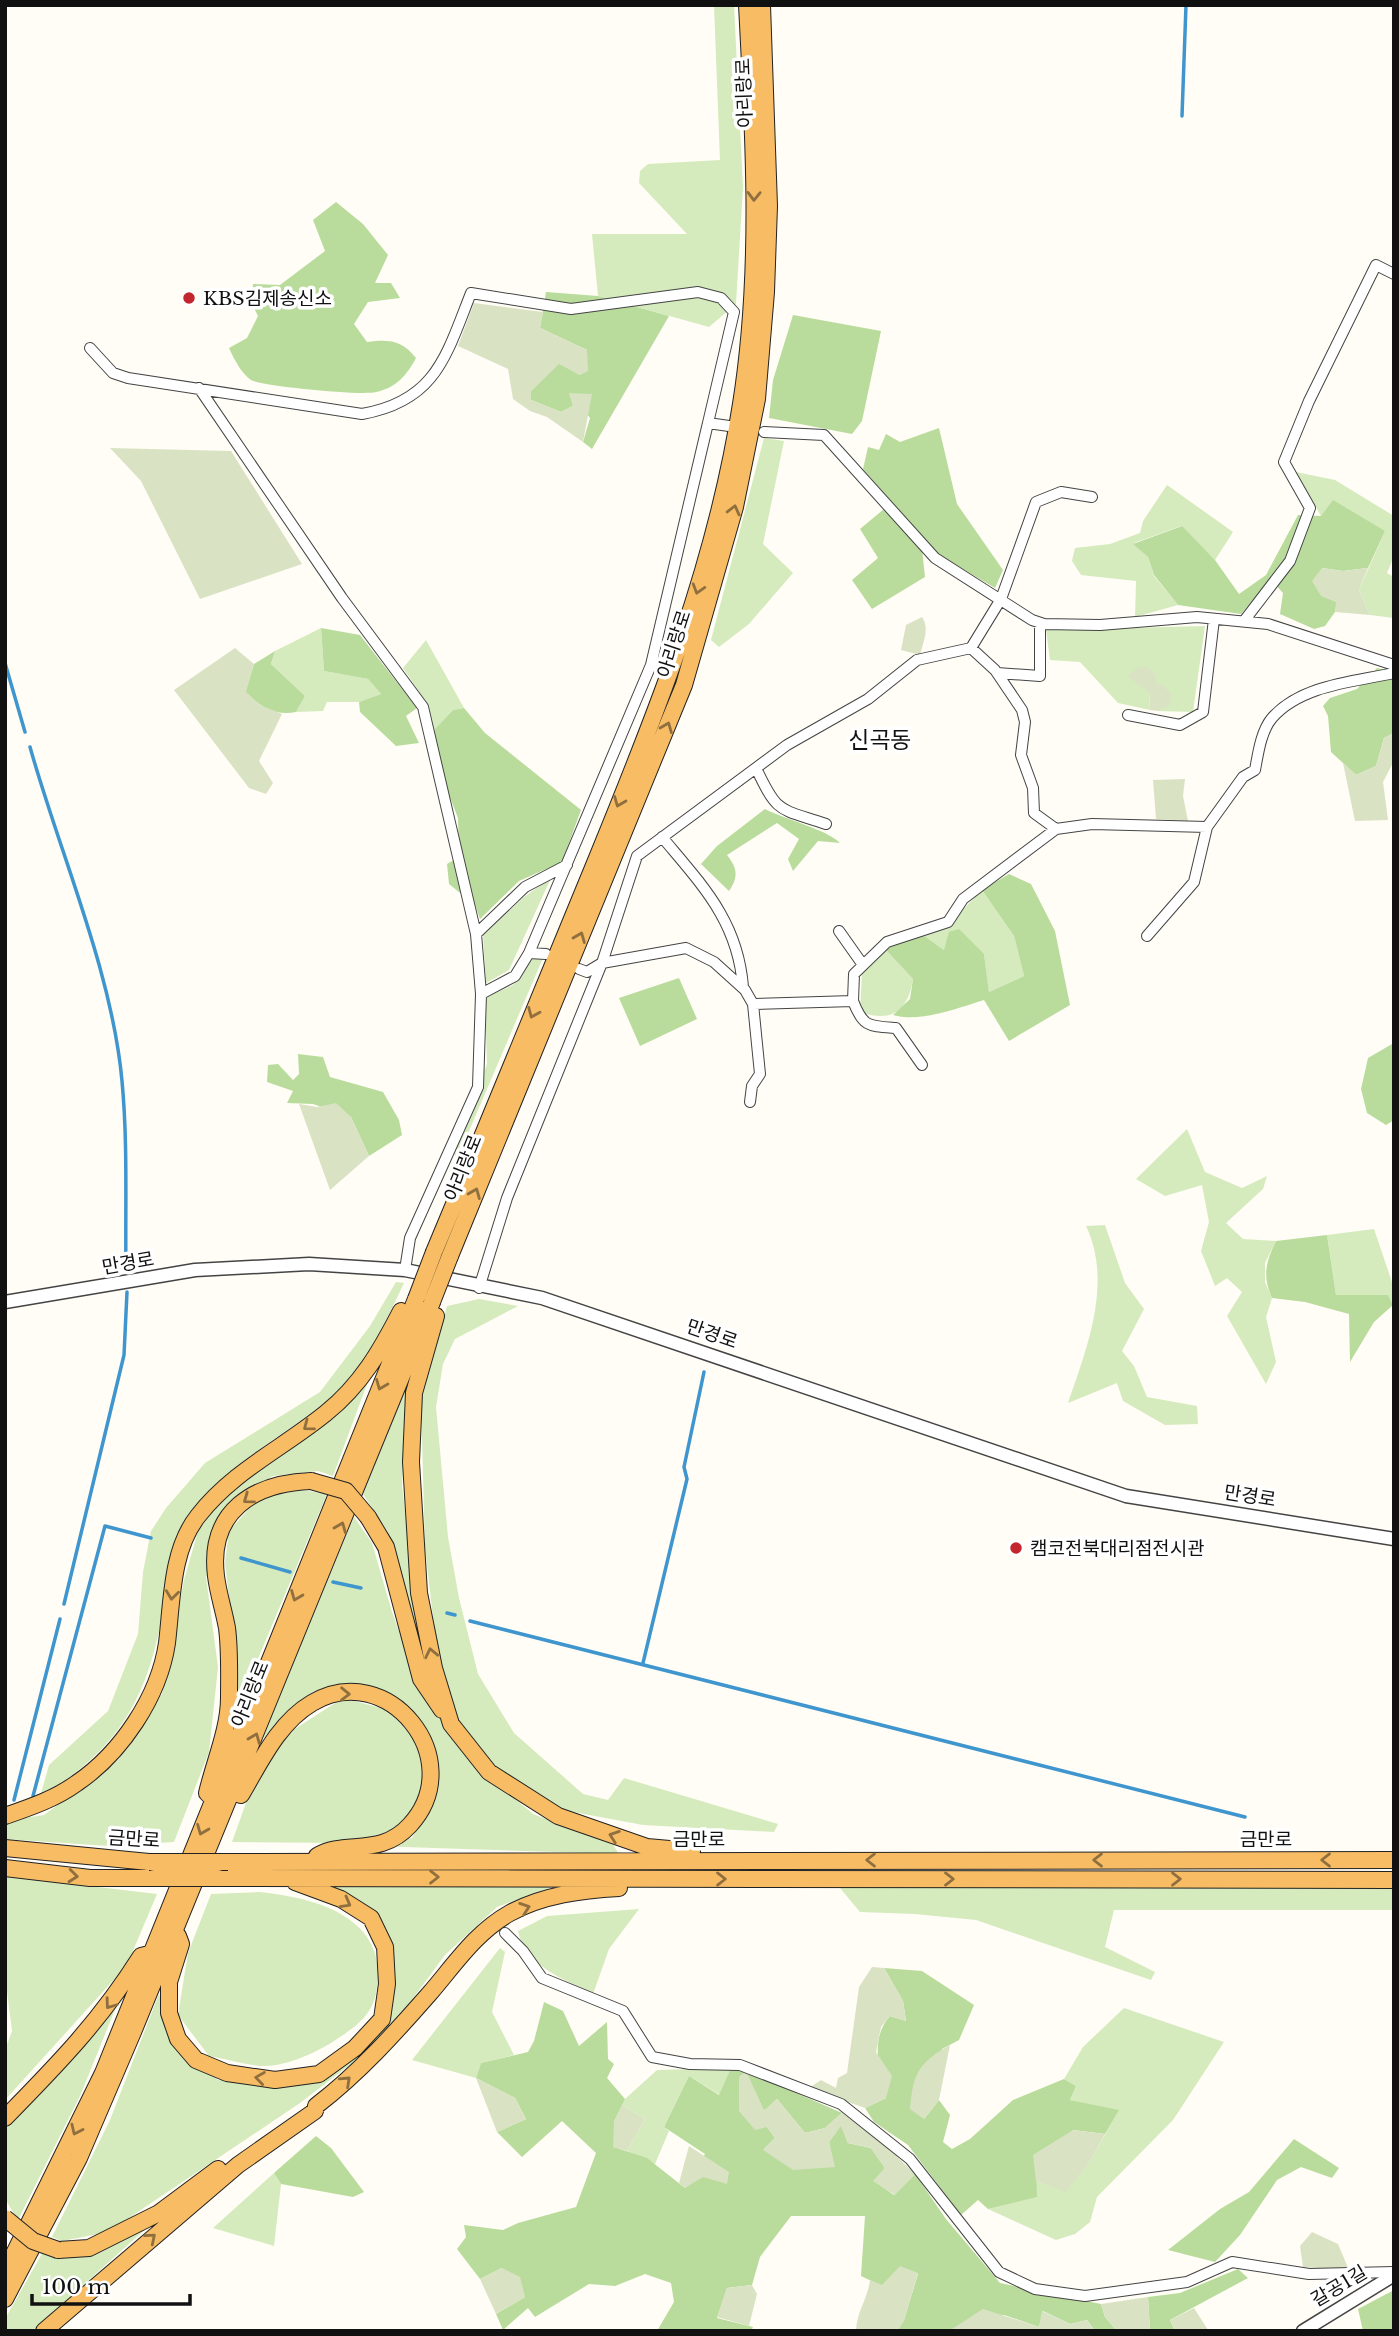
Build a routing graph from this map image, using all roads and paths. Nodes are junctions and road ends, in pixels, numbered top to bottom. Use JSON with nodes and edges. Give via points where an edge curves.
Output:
{"nodes":[{"id":1,"x":747,"y":5,"type":"edge"},
{"id":2,"x":761,"y":5,"type":"edge"},
{"id":3,"x":1394,"y":274,"type":"edge"},
{"id":4,"x":90,"y":348,"type":"dead end"},
{"id":5,"x":198,"y":388,"type":"junction"},
{"id":6,"x":708,"y":423,"type":"junction"},
{"id":7,"x":729,"y":426,"type":"dead end"},
{"id":8,"x":764,"y":432,"type":"dead end"},
{"id":9,"x":1092,"y":497,"type":"dead end"},
{"id":10,"x":1001,"y":599,"type":"junction"},
{"id":11,"x":1214,"y":618,"type":"junction"},
{"id":12,"x":1244,"y":621,"type":"junction"},
{"id":13,"x":1040,"y":622,"type":"junction"},
{"id":14,"x":971,"y":648,"type":"junction"},
{"id":15,"x":1394,"y":664,"type":"edge"},
{"id":16,"x":997,"y":673,"type":"junction"},
{"id":17,"x":1394,"y":673,"type":"edge"},
{"id":18,"x":1128,"y":715,"type":"dead end"},
{"id":19,"x":756,"y":768,"type":"junction"},
{"id":20,"x":826,"y":824,"type":"dead end"},
{"id":21,"x":1207,"y":827,"type":"junction"},
{"id":22,"x":1056,"y":829,"type":"junction"},
{"id":23,"x":662,"y":837,"type":"junction"},
{"id":24,"x":567,"y":865,"type":"junction"},
{"id":25,"x":839,"y":932,"type":"dead end"},
{"id":26,"x":476,"y":934,"type":"junction"},
{"id":27,"x":1147,"y":936,"type":"dead end"},
{"id":28,"x":529,"y":953,"type":"junction"},
{"id":29,"x":546,"y":954,"type":"dead end"},
{"id":30,"x":602,"y":963,"type":"junction"},
{"id":31,"x":863,"y":965,"type":"junction"},
{"id":32,"x":579,"y":969,"type":"dead end"},
{"id":33,"x":743,"y":988,"type":"junction"},
{"id":34,"x":481,"y":994,"type":"junction"},
{"id":35,"x":853,"y":1001,"type":"junction"},
{"id":36,"x":753,"y":1004,"type":"junction"},
{"id":37,"x":922,"y":1065,"type":"dead end"},
{"id":38,"x":750,"y":1102,"type":"dead end"},
{"id":39,"x":442,"y":1254,"type":"junction"},
{"id":40,"x":405,"y":1270,"type":"junction"},
{"id":41,"x":480,"y":1288,"type":"junction"},
{"id":42,"x":5,"y":1302,"type":"edge"},
{"id":43,"x":423,"y":1303,"type":"junction"},
{"id":44,"x":1394,"y":1539,"type":"edge"},
{"id":45,"x":451,"y":1724,"type":"junction"},
{"id":46,"x":221,"y":1800,"type":"junction"},
{"id":47,"x":5,"y":1816,"type":"edge"},
{"id":48,"x":5,"y":1848,"type":"edge"},
{"id":49,"x":724,"y":1860,"type":"junction"},
{"id":50,"x":1394,"y":1860,"type":"edge"},
{"id":51,"x":315,"y":1863,"type":"junction"},
{"id":52,"x":5,"y":1868,"type":"edge"},
{"id":53,"x":151,"y":1870,"type":"junction"},
{"id":54,"x":283,"y":1878,"type":"junction"},
{"id":55,"x":653,"y":1879,"type":"junction"},
{"id":56,"x":1394,"y":1880,"type":"edge"},
{"id":57,"x":176,"y":1931,"type":"junction"},
{"id":58,"x":505,"y":1933,"type":"dead end"},
{"id":59,"x":152,"y":1953,"type":"junction"},
{"id":60,"x":316,"y":2106,"type":"junction"},
{"id":61,"x":5,"y":2118,"type":"edge"},
{"id":62,"x":5,"y":2218,"type":"edge"},
{"id":63,"x":5,"y":2272,"type":"edge"},
{"id":64,"x":1394,"y":2274,"type":"edge"},
{"id":65,"x":5,"y":2299,"type":"edge"},
{"id":66,"x":44,"y":2331,"type":"edge"},
{"id":67,"x":1303,"y":2331,"type":"edge"}],
"edges":[{"from":1,"to":39,"type":"highway","name":"아리랑로","one_way":true,"via":[[755,145],[752,298],[741,403],[725,489],[669,681]]},
{"from":39,"to":2,"type":"highway","name":"아리랑로","one_way":true,"via":[[684,685],[735,508],[757,398],[766,292],[769,206]]},
{"from":3,"to":12,"type":"street","via":[[1376,265],[1309,401],[1284,462],[1310,509],[1290,561]]},
{"from":4,"to":5,"type":"street","via":[[120,376]]},
{"from":5,"to":6,"type":"street","via":[[362,414],[391,409],[414,396],[432,378],[471,293],[572,309],[698,292],[721,298],[734,312]]},
{"from":5,"to":26,"type":"street","via":[[423,707]]},
{"from":6,"to":7,"type":"street"},
{"from":6,"to":24,"type":"street","via":[[651,665]]},
{"from":8,"to":10,"type":"street","via":[[824,435],[936,558]]},
{"from":9,"to":10,"type":"street","via":[[1061,492],[1036,502]]},
{"from":10,"to":13,"type":"street"},
{"from":10,"to":14,"type":"street"},
{"from":11,"to":12,"type":"street"},
{"from":11,"to":13,"type":"street","via":[[1100,625]]},
{"from":11,"to":18,"type":"street","via":[[1203,712],[1180,724]]},
{"from":12,"to":15,"type":"street","via":[[1268,624]]},
{"from":13,"to":16,"type":"street","via":[[1040,676]]},
{"from":14,"to":16,"type":"street"},
{"from":14,"to":19,"type":"street","via":[[917,660],[868,699]]},
{"from":16,"to":22,"type":"street","via":[[1022,710],[1021,755],[1033,788],[1034,813]]},
{"from":17,"to":21,"type":"street","via":[[1311,691],[1272,719],[1255,770],[1244,777]]},
{"from":19,"to":20,"type":"street","via":[[772,802]]},
{"from":19,"to":23,"type":"street"},
{"from":21,"to":22,"type":"street","via":[[1092,824]]},
{"from":21,"to":27,"type":"street","via":[[1194,882]]},
{"from":22,"to":31,"type":"street","via":[[963,898],[948,922],[887,942]]},
{"from":23,"to":30,"type":"street","via":[[636,856]]},
{"from":23,"to":33,"type":"street","via":[[718,905],[741,969]]},
{"from":24,"to":26,"type":"street","via":[[525,887]]},
{"from":24,"to":28,"type":"street"},
{"from":25,"to":31,"type":"street"},
{"from":26,"to":34,"type":"street"},
{"from":28,"to":29,"type":"street"},
{"from":28,"to":34,"type":"street","via":[[516,976]]},
{"from":30,"to":32,"type":"street","via":[[587,972]]},
{"from":30,"to":33,"type":"street","via":[[687,948],[714,962]]},
{"from":30,"to":41,"type":"street","via":[[507,1198]]},
{"from":31,"to":35,"type":"street","via":[[854,974]]},
{"from":33,"to":36,"type":"street"},
{"from":34,"to":40,"type":"street","via":[[478,1087],[410,1238]]},
{"from":35,"to":36,"type":"street"},
{"from":35,"to":37,"type":"street","via":[[860,1020],[896,1028]]},
{"from":36,"to":38,"type":"street","via":[[760,1074]]},
{"from":39,"to":43,"type":"highway","name":"아리랑로","bridge":true},
{"from":40,"to":41,"type":"street","name":"만경로"},
{"from":40,"to":42,"type":"street","name":"만경로","via":[[309,1264],[195,1270]]},
{"from":41,"to":44,"type":"street","name":"만경로","via":[[542,1298],[580,1310],[1126,1496]]},
{"from":45,"to":43,"type":"highway","one_way":true,"via":[[419,1593],[411,1462],[414,1393],[437,1313]]},
{"from":43,"to":46,"type":"highway","name":"아리랑로"},
{"from":43,"to":47,"type":"highway","one_way":true,"via":[[404,1305],[361,1380],[328,1411],[231,1479],[197,1518],[175,1576],[166,1647],[146,1704],[105,1759],[48,1801]]},
{"from":45,"to":46,"type":"highway","one_way":true,"bridge":true,"via":[[421,1679],[386,1548],[368,1517],[346,1491],[312,1480],[275,1483],[242,1501],[227,1517],[217,1545],[229,1702],[207,1793]]},
{"from":49,"to":45,"type":"highway","one_way":true,"via":[[723,1854],[647,1847],[558,1816],[489,1772]]},
{"from":46,"to":51,"type":"highway","one_way":true,"via":[[241,1795],[263,1754],[294,1716],[312,1703],[333,1693],[371,1694],[399,1709],[414,1723],[428,1752],[432,1771],[425,1801],[409,1826],[384,1844],[318,1854]]},
{"from":46,"to":57,"type":"highway","name":"아리랑로"},
{"from":46,"to":59,"type":"highway","name":"아리랑로","one_way":true},
{"from":48,"to":53,"type":"highway","name":"금만로"},
{"from":50,"to":49,"type":"highway","name":"금만로","one_way":true},
{"from":49,"to":51,"type":"highway","name":"금만로"},
{"from":51,"to":53,"type":"highway","name":"금만로","bridge":true,"via":[[228,1861]]},
{"from":52,"to":53,"type":"highway","name":"금만로","one_way":true,"via":[[90,1878]]},
{"from":53,"to":54,"type":"highway","name":"금만로","bridge":true,"via":[[218,1878]]},
{"from":54,"to":55,"type":"highway","name":"금만로","one_way":true},
{"from":54,"to":57,"type":"highway","one_way":true,"via":[[341,1899],[371,1918],[385,1947],[387,1984],[382,2019],[355,2048],[319,2074],[275,2080],[227,2073],[196,2060],[178,2039],[169,2013],[169,1982],[181,1944]]},
{"from":55,"to":56,"type":"highway","name":"금만로","one_way":true},
{"from":60,"to":55,"type":"highway","one_way":true,"via":[[392,2037],[469,1944],[510,1913],[574,1891],[652,1886]]},
{"from":57,"to":65,"type":"highway","name":"아리랑로","via":[[79,2158]]},
{"from":58,"to":64,"type":"street","via":[[542,1978],[623,2011],[652,2057],[690,2064],[740,2065],[841,2104],[910,2159],[999,2272],[1035,2289],[1085,2296],[1188,2282],[1232,2262],[1309,2274]]},
{"from":59,"to":61,"type":"highway","one_way":true,"via":[[141,1956],[89,2031]]},
{"from":59,"to":63,"type":"highway","name":"아리랑로","one_way":true,"via":[[103,2073]]},
{"from":60,"to":62,"type":"highway","bridge":true,"via":[[159,2213],[89,2248],[58,2250],[33,2241]]},
{"from":66,"to":60,"type":"highway","one_way":true,"via":[[238,2165],[314,2112]]},
{"from":64,"to":67,"type":"street","name":"갈공1길"}]}
